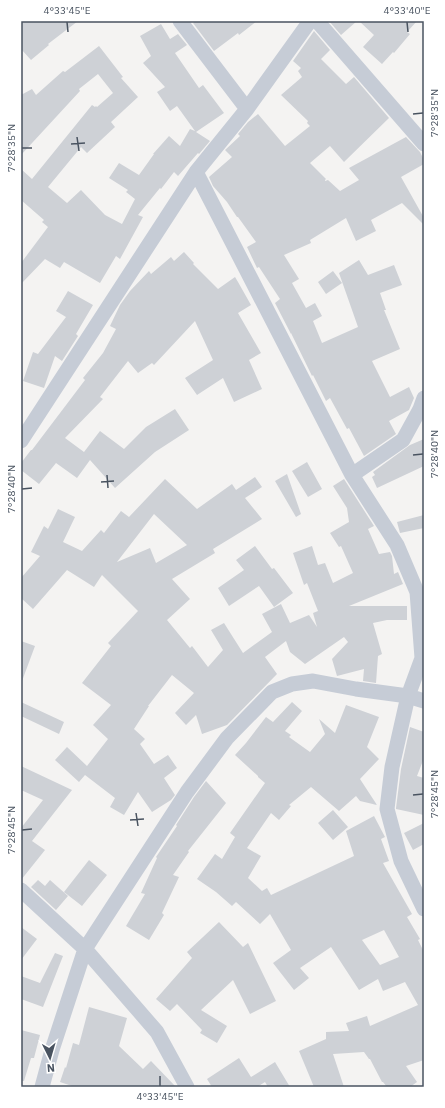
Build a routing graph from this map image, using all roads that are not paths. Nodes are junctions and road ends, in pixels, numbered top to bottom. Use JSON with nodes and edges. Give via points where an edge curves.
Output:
{"nodes":[{"id":1,"x":180,"y":21,"type":"edge"},
{"id":2,"x":310,"y":21,"type":"edge"},
{"id":3,"x":317,"y":21,"type":"edge"},
{"id":4,"x":247,"y":109,"type":"junction"},
{"id":5,"x":424,"y":144,"type":"edge"},
{"id":6,"x":196,"y":172,"type":"junction"},
{"id":7,"x":424,"y":398,"type":"edge"},
{"id":8,"x":21,"y":441,"type":"edge"},
{"id":9,"x":352,"y":475,"type":"junction"},
{"id":10,"x":408,"y":696,"type":"junction"},
{"id":11,"x":424,"y":701,"type":"edge"},
{"id":12,"x":21,"y":890,"type":"edge"},
{"id":13,"x":424,"y":909,"type":"edge"},
{"id":14,"x":86,"y":949,"type":"junction"},
{"id":15,"x":42,"y":1087,"type":"edge"},
{"id":16,"x":187,"y":1087,"type":"edge"}],
"edges":[{"from":1,"to":4,"type":"street"},
{"from":2,"to":4,"type":"street"},
{"from":3,"to":5,"type":"street"},
{"from":4,"to":6,"type":"street"},
{"from":6,"to":8,"type":"street"},
{"from":6,"to":9,"type":"street"},
{"from":7,"to":9,"type":"street","via":[[403,440]]},
{"from":9,"to":10,"type":"street","via":[[397,545],[417,592],[422,658]]},
{"from":10,"to":11,"type":"street"},
{"from":10,"to":13,"type":"street","via":[[392,767],[387,809],[401,862]]},
{"from":10,"to":14,"type":"street","via":[[313,681],[292,684],[272,692],[227,738],[187,792]]},
{"from":12,"to":14,"type":"street"},
{"from":14,"to":15,"type":"street"},
{"from":14,"to":16,"type":"street","via":[[157,1032]]}]}
